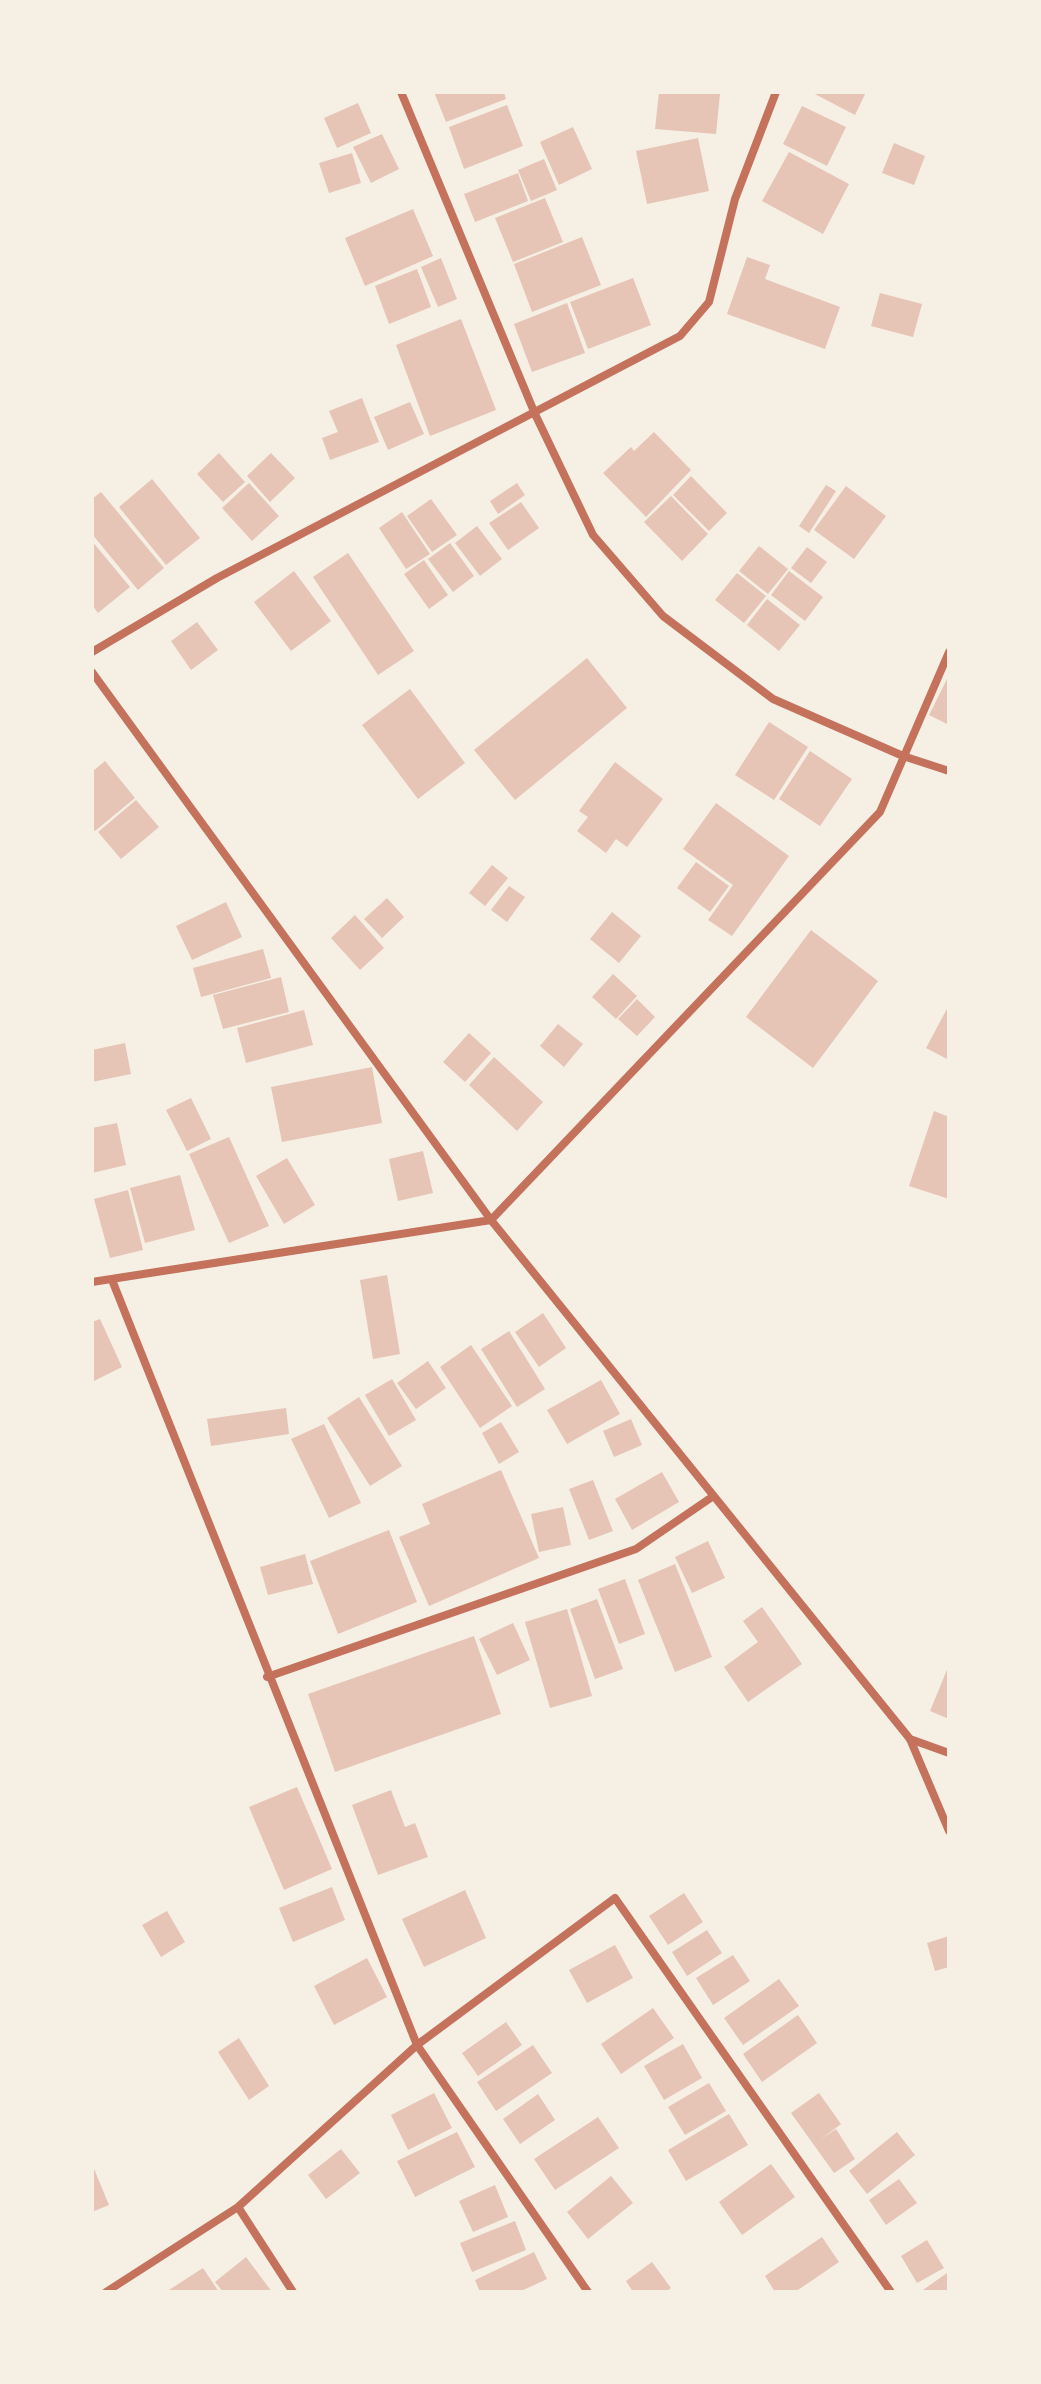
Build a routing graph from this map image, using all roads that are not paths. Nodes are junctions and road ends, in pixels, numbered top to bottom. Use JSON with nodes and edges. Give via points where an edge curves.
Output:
{"nodes":[{"id":1,"x":401,"y":92,"type":"edge"},
{"id":2,"x":776,"y":92,"type":"edge"},
{"id":3,"x":535,"y":414,"type":"junction"},
{"id":4,"x":92,"y":652,"type":"edge"},
{"id":5,"x":949,"y":652,"type":"edge"},
{"id":6,"x":92,"y":672,"type":"edge"},
{"id":7,"x":903,"y":756,"type":"junction"},
{"id":8,"x":949,"y":771,"type":"edge"},
{"id":9,"x":491,"y":1220,"type":"junction"},
{"id":10,"x":112,"y":1280,"type":"junction"},
{"id":11,"x":92,"y":1282,"type":"edge"},
{"id":12,"x":712,"y":1497,"type":"junction"},
{"id":13,"x":267,"y":1677,"type":"junction"},
{"id":14,"x":910,"y":1739,"type":"junction"},
{"id":15,"x":949,"y":1753,"type":"edge"},
{"id":16,"x":949,"y":1831,"type":"edge"},
{"id":17,"x":417,"y":2045,"type":"junction"},
{"id":18,"x":238,"y":2207,"type":"junction"},
{"id":19,"x":106,"y":2292,"type":"edge"},
{"id":20,"x":293,"y":2292,"type":"edge"},
{"id":21,"x":588,"y":2292,"type":"edge"},
{"id":22,"x":891,"y":2292,"type":"edge"}],
"edges":[{"from":1,"to":3,"type":"street"},
{"from":2,"to":3,"type":"street","via":[[735,199],[709,302],[680,336]]},
{"from":3,"to":4,"type":"street","via":[[217,578]]},
{"from":3,"to":7,"type":"street","via":[[593,535],[663,616],[773,699]]},
{"from":5,"to":7,"type":"street"},
{"from":6,"to":9,"type":"street"},
{"from":7,"to":8,"type":"street"},
{"from":7,"to":9,"type":"street","via":[[880,812]]},
{"from":9,"to":10,"type":"street"},
{"from":9,"to":12,"type":"street"},
{"from":10,"to":11,"type":"street"},
{"from":10,"to":13,"type":"street"},
{"from":12,"to":13,"type":"street","via":[[636,1549]]},
{"from":12,"to":14,"type":"street"},
{"from":13,"to":17,"type":"street"},
{"from":14,"to":15,"type":"street"},
{"from":14,"to":16,"type":"street"},
{"from":17,"to":18,"type":"street"},
{"from":17,"to":21,"type":"street"},
{"from":17,"to":22,"type":"street","via":[[615,1898]]},
{"from":18,"to":19,"type":"street"},
{"from":18,"to":20,"type":"street"}]}
